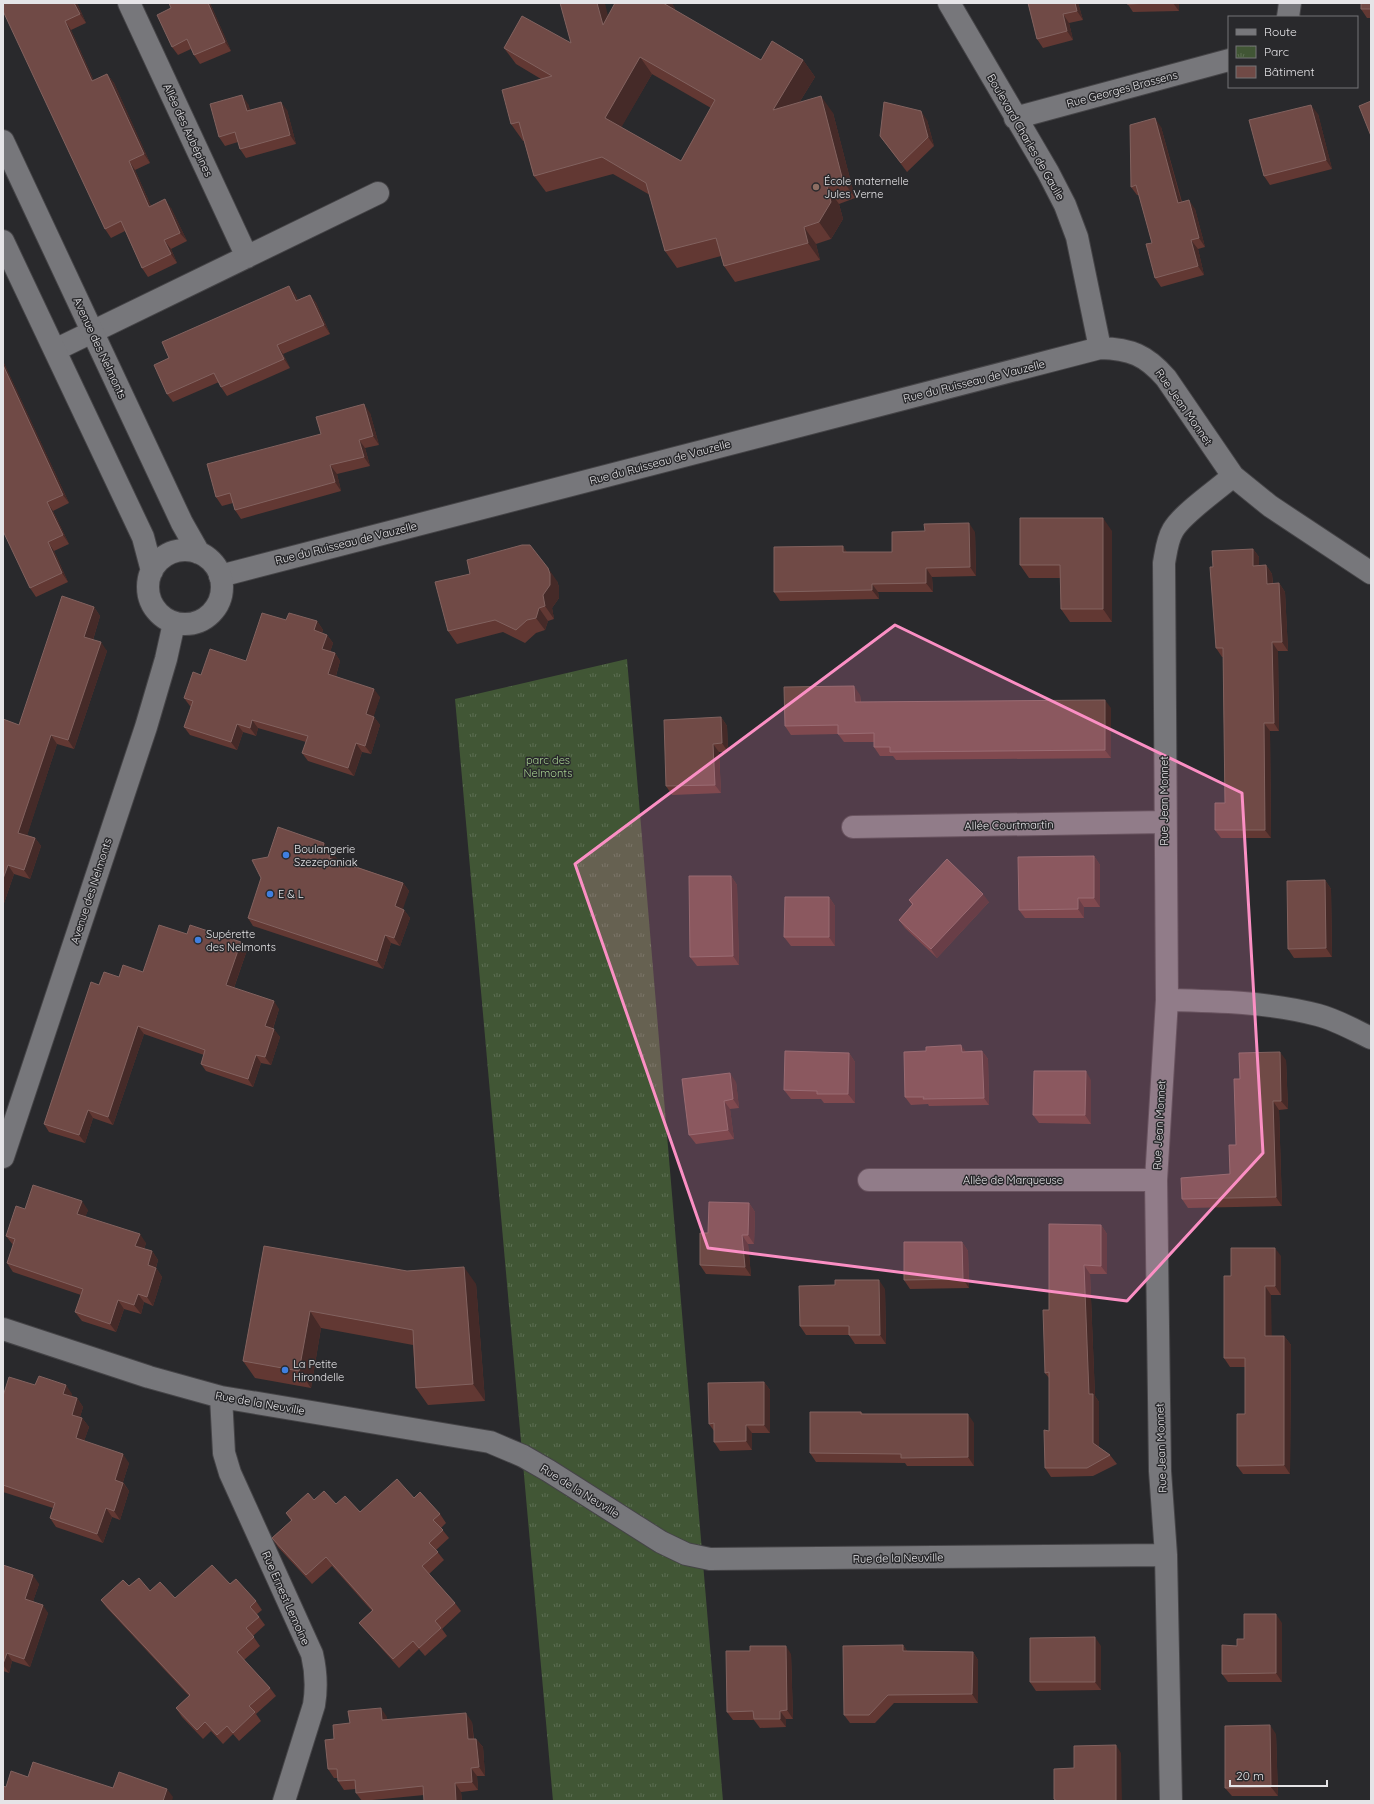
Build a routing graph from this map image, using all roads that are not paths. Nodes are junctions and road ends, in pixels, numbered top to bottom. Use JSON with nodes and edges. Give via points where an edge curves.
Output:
{"nodes":[{"id":1,"x":129,"y":3,"type":"edge"},
{"id":2,"x":949,"y":3,"type":"edge"},
{"id":3,"x":1290,"y":3,"type":"edge"},
{"id":4,"x":1288,"y":16,"type":"edge"},
{"id":5,"x":1228,"y":60,"type":"edge"},
{"id":6,"x":1016,"y":118,"type":"junction"},
{"id":7,"x":3,"y":141,"type":"edge"},
{"id":8,"x":378,"y":193,"type":"dead end"},
{"id":9,"x":3,"y":241,"type":"edge"},
{"id":10,"x":247,"y":257,"type":"junction"},
{"id":11,"x":92,"y":332,"type":"junction"},
{"id":12,"x":1100,"y":348,"type":"junction"},
{"id":13,"x":54,"y":350,"type":"junction"},
{"id":14,"x":1233,"y":476,"type":"junction"},
{"id":15,"x":199,"y":553,"type":"junction"},
{"id":16,"x":152,"y":571,"type":"junction"},
{"id":17,"x":1371,"y":573,"type":"edge"},
{"id":18,"x":220,"y":576,"type":"junction"},
{"id":19,"x":174,"y":623,"type":"junction"},
{"id":20,"x":1164,"y":822,"type":"junction"},
{"id":21,"x":853,"y":827,"type":"dead end"},
{"id":22,"x":1167,"y":1000,"type":"junction"},
{"id":23,"x":1371,"y":1038,"type":"edge"},
{"id":24,"x":3,"y":1157,"type":"edge"},
{"id":25,"x":869,"y":1180,"type":"dead end"},
{"id":26,"x":1156,"y":1180,"type":"junction"},
{"id":27,"x":3,"y":1329,"type":"edge"},
{"id":28,"x":221,"y":1397,"type":"junction"},
{"id":29,"x":1166,"y":1555,"type":"junction"},
{"id":30,"x":284,"y":1801,"type":"edge"},
{"id":31,"x":1171,"y":1801,"type":"edge"}],
"edges":[{"from":1,"to":10,"type":"street","name":"Allée des Aubépines"},
{"from":2,"to":6,"type":"street","name":"Boulevard Charles de Gaulle"},
{"from":3,"to":4,"type":"street"},
{"from":5,"to":6,"type":"street","name":"Rue Georges Brassens"},
{"from":6,"to":12,"type":"street","name":"Boulevard Charles de Gaulle","via":[[1065,206],[1077,237]]},
{"from":7,"to":11,"type":"street","name":"Avenue des Nelmonts"},
{"from":8,"to":10,"type":"street"},
{"from":9,"to":13,"type":"street"},
{"from":10,"to":11,"type":"street"},
{"from":11,"to":13,"type":"street"},
{"from":11,"to":15,"type":"street","name":"Avenue des Nelmonts","via":[[182,523]]},
{"from":12,"to":14,"type":"street","name":"Rue Jean Monnet","via":[[1129,350],[1155,366],[1166,378]]},
{"from":12,"to":18,"type":"street","name":"Rue du Ruisseau de Vauzelle"},
{"from":13,"to":16,"type":"street","via":[[143,538]]},
{"from":14,"to":17,"type":"street","name":"Rue Jean Monnet","via":[[1270,506]]},
{"from":14,"to":20,"type":"street","name":"Rue Jean Monnet","via":[[1182,519],[1173,530],[1167,546],[1163,596]]},
{"from":15,"to":16,"type":"street","via":[[177,551],[158,562]]},
{"from":15,"to":18,"type":"street","name":"Avenue des Nelmonts","via":[[208,558]]},
{"from":16,"to":19,"type":"street","via":[[148,590],[150,600],[164,618]]},
{"from":18,"to":19,"type":"street","via":[[220,598],[208,617],[186,625]]},
{"from":19,"to":24,"type":"street","name":"Avenue des Nelmonts","via":[[146,727]]},
{"from":20,"to":21,"type":"street","name":"Allée Courtmartin"},
{"from":20,"to":22,"type":"street","name":"Rue Jean Monnet"},
{"from":22,"to":23,"type":"street","via":[[1236,1002],[1292,1010],[1318,1015]]},
{"from":22,"to":26,"type":"street","name":"Rue Jean Monnet"},
{"from":25,"to":26,"type":"street","name":"Allée de Marqueuse"},
{"from":26,"to":29,"type":"street","name":"Rue Jean Monnet","via":[[1160,1471]]},
{"from":27,"to":28,"type":"street","name":"Rue de la Neuville","via":[[149,1377]]},
{"from":28,"to":29,"type":"street","name":"Rue de la Neuville","via":[[490,1442],[549,1471],[662,1542],[686,1554],[710,1560]]},
{"from":28,"to":30,"type":"street","name":"Rue Ernest Lemoine","via":[[224,1453],[230,1473],[312,1654],[315,1666],[314,1704]]},
{"from":29,"to":31,"type":"street","name":"Rue Jean Monnet"}]}
